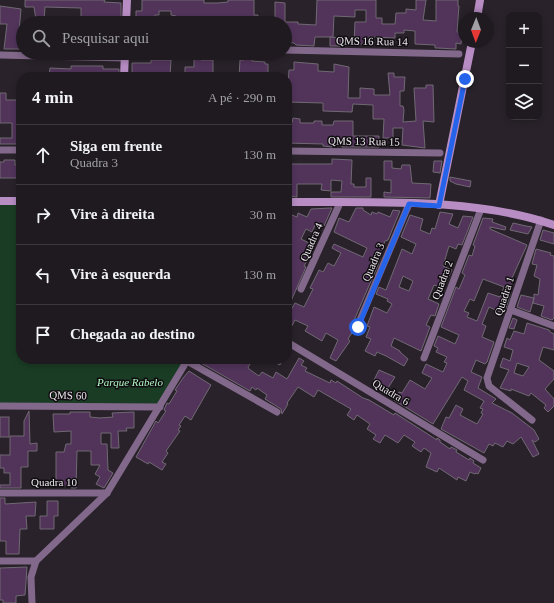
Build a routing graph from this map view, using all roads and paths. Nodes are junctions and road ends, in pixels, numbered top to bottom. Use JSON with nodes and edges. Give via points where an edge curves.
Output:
{"nodes":[{"id":1,"x":126,"y":0,"type":"edge"},
{"id":2,"x":480,"y":0,"type":"edge"},
{"id":3,"x":478,"y":12,"type":"edge"},
{"id":4,"x":126,"y":16,"type":"edge"},
{"id":5,"x":471,"y":48,"type":"edge"},
{"id":6,"x":292,"y":50,"type":"edge"},
{"id":7,"x":459,"y":54,"type":"dead end"},
{"id":8,"x":0,"y":55,"type":"edge"},
{"id":9,"x":16,"y":55,"type":"edge"},
{"id":10,"x":125,"y":60,"type":"edge"},
{"id":11,"x":124,"y":72,"type":"edge"},
{"id":12,"x":0,"y":150,"type":"edge"},
{"id":13,"x":16,"y":150,"type":"edge"},
{"id":14,"x":292,"y":151,"type":"edge"},
{"id":15,"x":440,"y":153,"type":"dead end"},
{"id":16,"x":0,"y":201,"type":"edge"},
{"id":17,"x":16,"y":201,"type":"edge"},
{"id":18,"x":292,"y":202,"type":"edge"},
{"id":19,"x":340,"y":203,"type":"junction"},
{"id":20,"x":409,"y":204,"type":"junction"},
{"id":21,"x":439,"y":206,"type":"junction"},
{"id":22,"x":481,"y":209,"type":"junction"},
{"id":23,"x":541,"y":220,"type":"junction"},
{"id":24,"x":554,"y":225,"type":"edge"},
{"id":25,"x":301,"y":289,"type":"dead end"},
{"id":26,"x":511,"y":310,"type":"junction"},
{"id":27,"x":554,"y":326,"type":"edge"},
{"id":28,"x":358,"y":327,"type":"dead end"},
{"id":29,"x":292,"y":345,"type":"edge"},
{"id":30,"x":424,"y":358,"type":"dead end"},
{"id":31,"x":186,"y":364,"type":"edge"},
{"id":32,"x":195,"y":364,"type":"edge"},
{"id":33,"x":0,"y":406,"type":"edge"},
{"id":34,"x":160,"y":407,"type":"junction"},
{"id":35,"x":277,"y":412,"type":"dead end"},
{"id":36,"x":532,"y":420,"type":"dead end"},
{"id":37,"x":483,"y":460,"type":"dead end"},
{"id":38,"x":0,"y":493,"type":"edge"},
{"id":39,"x":107,"y":493,"type":"junction"},
{"id":40,"x":0,"y":561,"type":"edge"},
{"id":41,"x":36,"y":561,"type":"junction"},
{"id":42,"x":32,"y":603,"type":"edge"}],
"edges":[{"from":1,"to":4,"type":"street"},
{"from":2,"to":3,"type":"street"},
{"from":5,"to":21,"type":"street"},
{"from":6,"to":7,"type":"street","name":"QMS 16 Rua 14"},
{"from":8,"to":9,"type":"street"},
{"from":10,"to":11,"type":"street"},
{"from":12,"to":13,"type":"street"},
{"from":14,"to":15,"type":"street","name":"QMS 13 Rua 15"},
{"from":16,"to":17,"type":"street"},
{"from":18,"to":19,"type":"street"},
{"from":19,"to":20,"type":"street"},
{"from":19,"to":25,"type":"street","name":"Quadra 4"},
{"from":20,"to":21,"type":"street"},
{"from":20,"to":28,"type":"street","name":"Quadra 3"},
{"from":21,"to":22,"type":"street"},
{"from":22,"to":23,"type":"street"},
{"from":22,"to":30,"type":"street","name":"Quadra 2"},
{"from":23,"to":24,"type":"street"},
{"from":23,"to":26,"type":"street","name":"Quadra 1"},
{"from":26,"to":27,"type":"street"},
{"from":26,"to":36,"type":"street","name":"Quadra 1","via":[[487,378],[489,386]]},
{"from":29,"to":37,"type":"street","name":"Quadra 6"},
{"from":31,"to":34,"type":"street"},
{"from":32,"to":35,"type":"street"},
{"from":33,"to":34,"type":"street","name":"QMS 60"},
{"from":34,"to":39,"type":"street"},
{"from":38,"to":39,"type":"street","name":"Quadra 10"},
{"from":39,"to":41,"type":"street"},
{"from":40,"to":41,"type":"street"},
{"from":41,"to":42,"type":"street","via":[[31,577]]}]}
